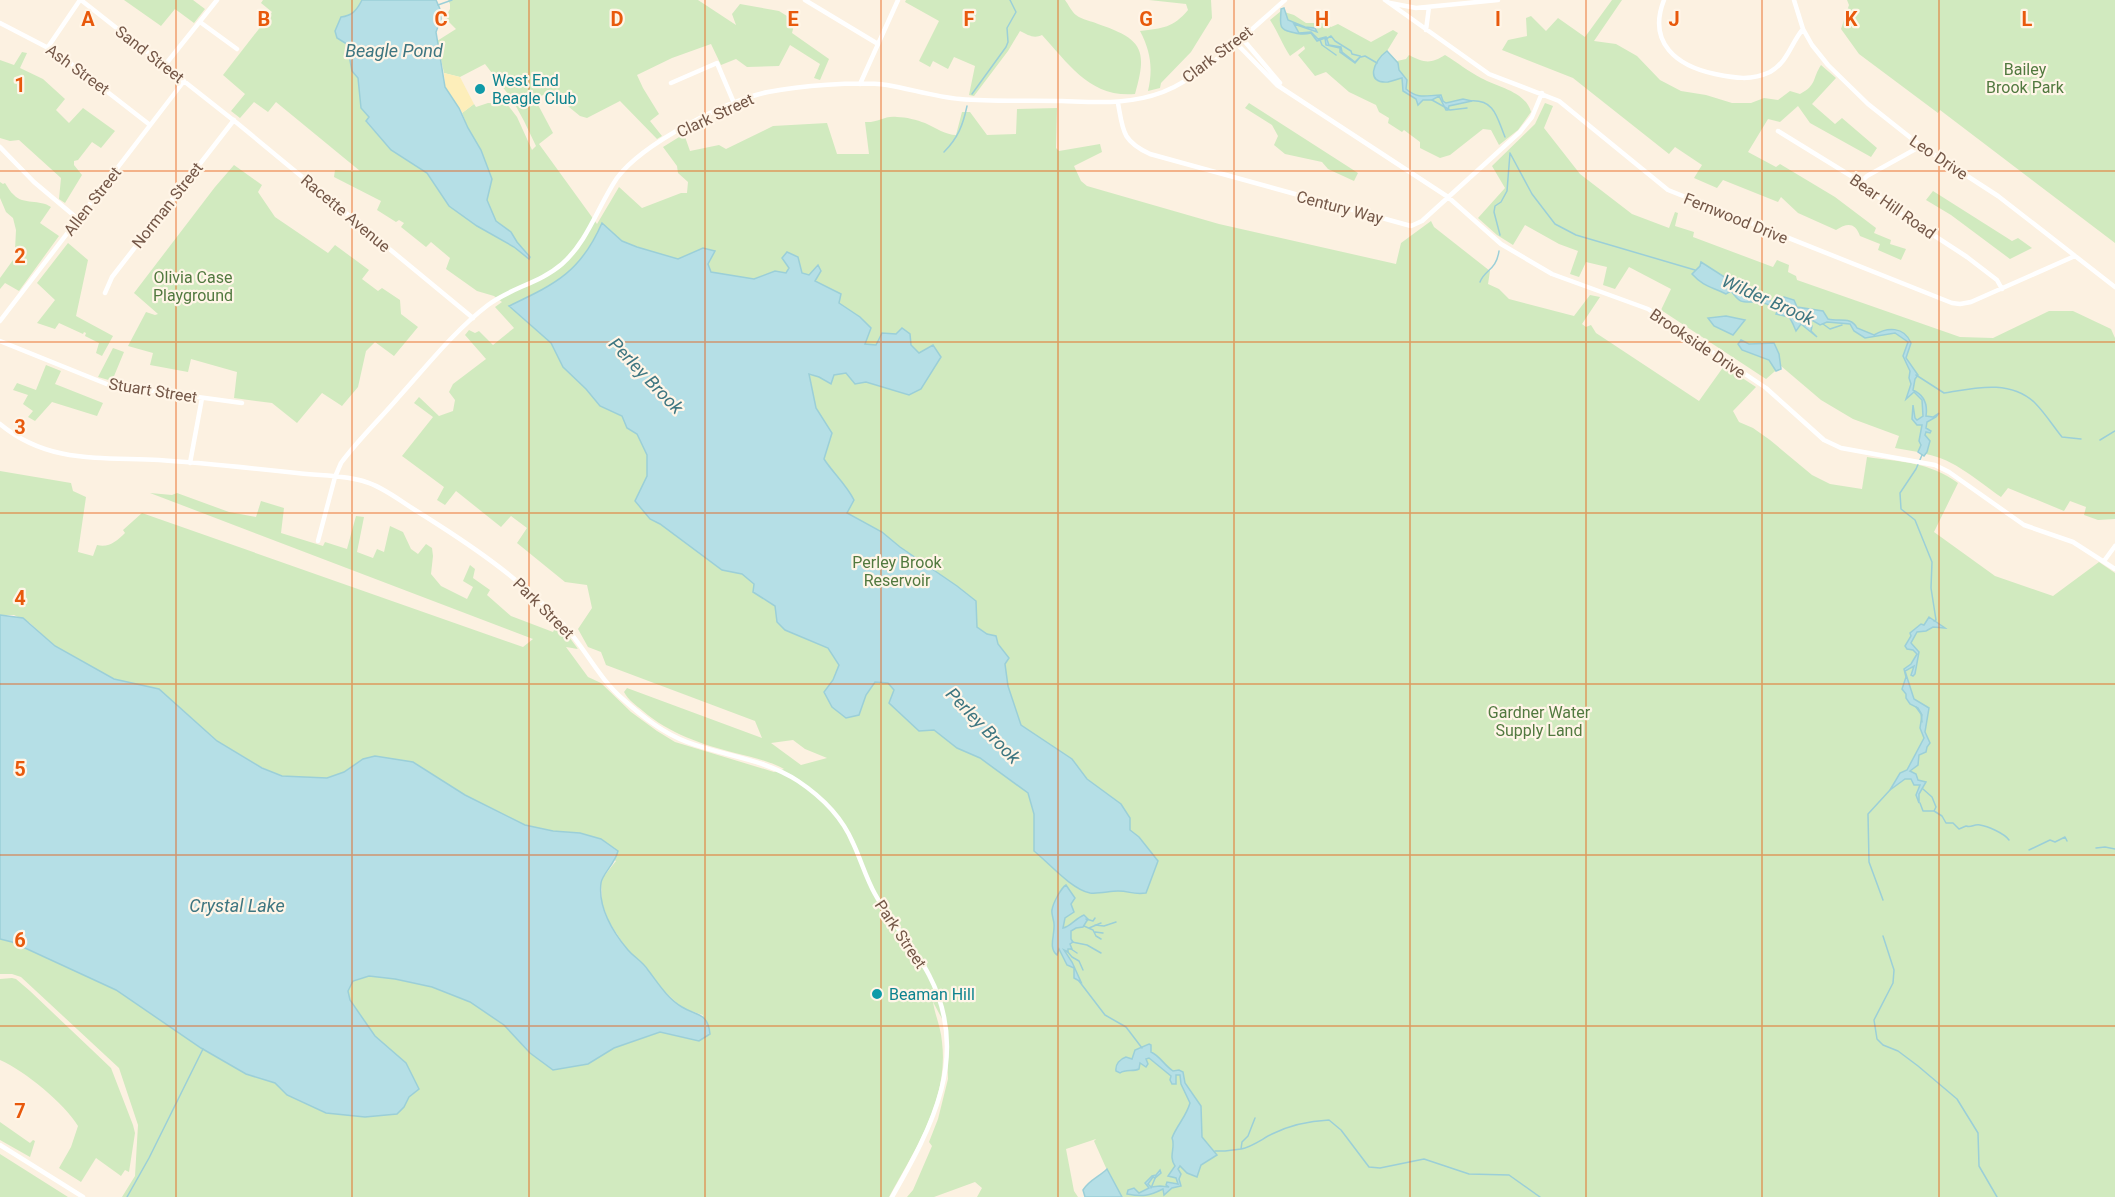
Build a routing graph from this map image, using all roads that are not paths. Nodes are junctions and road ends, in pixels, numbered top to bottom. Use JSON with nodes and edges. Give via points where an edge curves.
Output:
{"nodes":[{"id":1,"x":80,"y":0,"type":"edge"},
{"id":2,"x":217,"y":0,"type":"edge"},
{"id":3,"x":805,"y":0,"type":"edge"},
{"id":4,"x":898,"y":0,"type":"edge"},
{"id":5,"x":1285,"y":0,"type":"edge"},
{"id":6,"x":1385,"y":0,"type":"edge"},
{"id":7,"x":1498,"y":0,"type":"edge"},
{"id":8,"x":1664,"y":0,"type":"edge"},
{"id":9,"x":1794,"y":0,"type":"edge"},
{"id":10,"x":1429,"y":7,"type":"junction"},
{"id":11,"x":200,"y":22,"type":"junction"},
{"id":12,"x":0,"y":23,"type":"edge"},
{"id":13,"x":1803,"y":28,"type":"junction"},
{"id":14,"x":1426,"y":30,"type":"junction"},
{"id":15,"x":1241,"y":37,"type":"junction"},
{"id":16,"x":1235,"y":42,"type":"junction"},
{"id":17,"x":879,"y":44,"type":"junction"},
{"id":18,"x":48,"y":47,"type":"junction"},
{"id":19,"x":237,"y":49,"type":"dead end"},
{"id":20,"x":165,"y":65,"type":"junction"},
{"id":21,"x":184,"y":81,"type":"junction"},
{"id":22,"x":671,"y":83,"type":"dead end"},
{"id":23,"x":860,"y":84,"type":"junction"},
{"id":24,"x":1289,"y":93,"type":"junction"},
{"id":25,"x":1542,"y":93,"type":"junction"},
{"id":26,"x":1118,"y":102,"type":"junction"},
{"id":27,"x":734,"y":103,"type":"junction"},
{"id":28,"x":219,"y":109,"type":"joint"},
{"id":29,"x":234,"y":120,"type":"junction"},
{"id":30,"x":150,"y":125,"type":"junction"},
{"id":31,"x":1778,"y":131,"type":"dead end"},
{"id":32,"x":1921,"y":146,"type":"junction"},
{"id":33,"x":0,"y":147,"type":"edge"},
{"id":34,"x":1860,"y":183,"type":"junction"},
{"id":35,"x":1448,"y":197,"type":"junction"},
{"id":36,"x":78,"y":219,"type":"junction"},
{"id":37,"x":2074,"y":256,"type":"junction"},
{"id":38,"x":2115,"y":287,"type":"edge"},
{"id":39,"x":2002,"y":289,"type":"junction"},
{"id":40,"x":105,"y":293,"type":"dead end"},
{"id":41,"x":473,"y":318,"type":"junction"},
{"id":42,"x":0,"y":321,"type":"edge"},
{"id":43,"x":0,"y":341,"type":"edge"},
{"id":44,"x":202,"y":398,"type":"junction"},
{"id":45,"x":243,"y":403,"type":"dead end"},
{"id":46,"x":0,"y":424,"type":"edge"},
{"id":47,"x":190,"y":463,"type":"junction"},
{"id":48,"x":335,"y":477,"type":"junction"},
{"id":49,"x":318,"y":541,"type":"dead end"},
{"id":50,"x":2115,"y":546,"type":"edge"},
{"id":51,"x":2104,"y":561,"type":"junction"},
{"id":52,"x":2115,"y":569,"type":"edge"},
{"id":53,"x":0,"y":1145,"type":"edge"},
{"id":54,"x":83,"y":1197,"type":"edge"},
{"id":55,"x":892,"y":1197,"type":"edge"}],
"edges":[{"from":1,"to":18,"type":"street"},
{"from":1,"to":20,"type":"street","name":"Sand Street"},
{"from":2,"to":11,"type":"street"},
{"from":3,"to":17,"type":"street"},
{"from":4,"to":17,"type":"street"},
{"from":5,"to":15,"type":"street","name":"Clark Street"},
{"from":6,"to":10,"type":"street","via":[[1410,8]]},
{"from":6,"to":14,"type":"street","name":"Fernwood Drive"},
{"from":7,"to":10,"type":"street"},
{"from":8,"to":13,"type":"street","via":[[1659,26],[1672,55],[1690,67],[1722,76],[1749,78],[1773,70],[1787,57]]},
{"from":9,"to":13,"type":"street","name":"Leo Drive"},
{"from":10,"to":14,"type":"street"},
{"from":11,"to":19,"type":"street"},
{"from":11,"to":20,"type":"street"},
{"from":12,"to":18,"type":"street","name":"Ash Street"},
{"from":13,"to":32,"type":"street","name":"Leo Drive","via":[[1838,75]]},
{"from":14,"to":25,"type":"street","name":"Fernwood Drive","via":[[1490,74]]},
{"from":15,"to":16,"type":"street","name":"Clark Street"},
{"from":15,"to":24,"type":"street","name":"Brookside Drive"},
{"from":16,"to":24,"type":"street","name":"Brookside Drive"},
{"from":16,"to":26,"type":"street","name":"Clark Street","via":[[1173,87]]},
{"from":17,"to":23,"type":"street"},
{"from":18,"to":30,"type":"street","name":"Ash Street"},
{"from":20,"to":21,"type":"street","name":"Sand Street"},
{"from":21,"to":28,"type":"street","name":"Sand Street"},
{"from":21,"to":30,"type":"street","name":"Allen Street"},
{"from":22,"to":27,"type":"street","via":[[717,63]]},
{"from":23,"to":26,"type":"street","name":"Clark Street","via":[[969,100]]},
{"from":23,"to":27,"type":"street","name":"Clark Street","via":[[781,90]]},
{"from":24,"to":35,"type":"street","name":"Brookside Drive"},
{"from":25,"to":35,"type":"street","name":"Century Way","via":[[1527,124]]},
{"from":25,"to":39,"type":"street","name":"Fernwood Drive","via":[[1567,107],[1662,186],[1688,199],[1952,303],[1968,303]]},
{"from":26,"to":35,"type":"street","name":"Century Way","via":[[1127,139],[1150,154],[1412,226]]},
{"from":27,"to":41,"type":"street","name":"Clark Street","via":[[693,122],[635,159],[617,179],[580,243],[564,262],[543,277],[493,301]]},
{"from":28,"to":29,"type":"street","name":"Racette Avenue"},
{"from":29,"to":40,"type":"street","name":"Norman Street","via":[[118,269]]},
{"from":29,"to":41,"type":"street","name":"Racette Avenue"},
{"from":30,"to":36,"type":"street","name":"Allen Street"},
{"from":31,"to":34,"type":"street","name":"Bear Hill Road"},
{"from":32,"to":34,"type":"street"},
{"from":32,"to":37,"type":"street","name":"Leo Drive","via":[[1998,196]]},
{"from":33,"to":36,"type":"street"},
{"from":34,"to":39,"type":"street","name":"Bear Hill Road","via":[[1967,257],[1995,278]]},
{"from":35,"to":51,"type":"street","name":"Brookside Drive","via":[[1498,242],[1541,268],[1657,314],[1766,388],[1829,444],[1925,462],[1949,472],[2024,525],[2069,540]]},
{"from":36,"to":42,"type":"street","name":"Allen Street"},
{"from":37,"to":38,"type":"street","name":"Leo Drive"},
{"from":37,"to":39,"type":"street","name":"Fernwood Drive"},
{"from":41,"to":48,"type":"street","name":"Clark Street","via":[[353,448]]},
{"from":43,"to":44,"type":"street","name":"Stuart Street","via":[[109,385]]},
{"from":44,"to":45,"type":"street","name":"Stuart Street"},
{"from":44,"to":47,"type":"street"},
{"from":46,"to":47,"type":"street","name":"Park Street","via":[[25,441],[72,457]]},
{"from":47,"to":48,"type":"street","name":"Park Street"},
{"from":48,"to":49,"type":"street","name":"Clark Street"},
{"from":48,"to":55,"type":"street","name":"Park Street","via":[[375,486],[494,561],[565,627],[619,696],[658,727],[691,743],[775,769],[801,784],[834,813],[847,831],[874,892],[931,979],[939,997],[946,1035],[946,1061],[934,1117]]},
{"from":50,"to":51,"type":"street"},
{"from":51,"to":52,"type":"street","name":"Brookside Drive"},
{"from":53,"to":54,"type":"street"}]}
